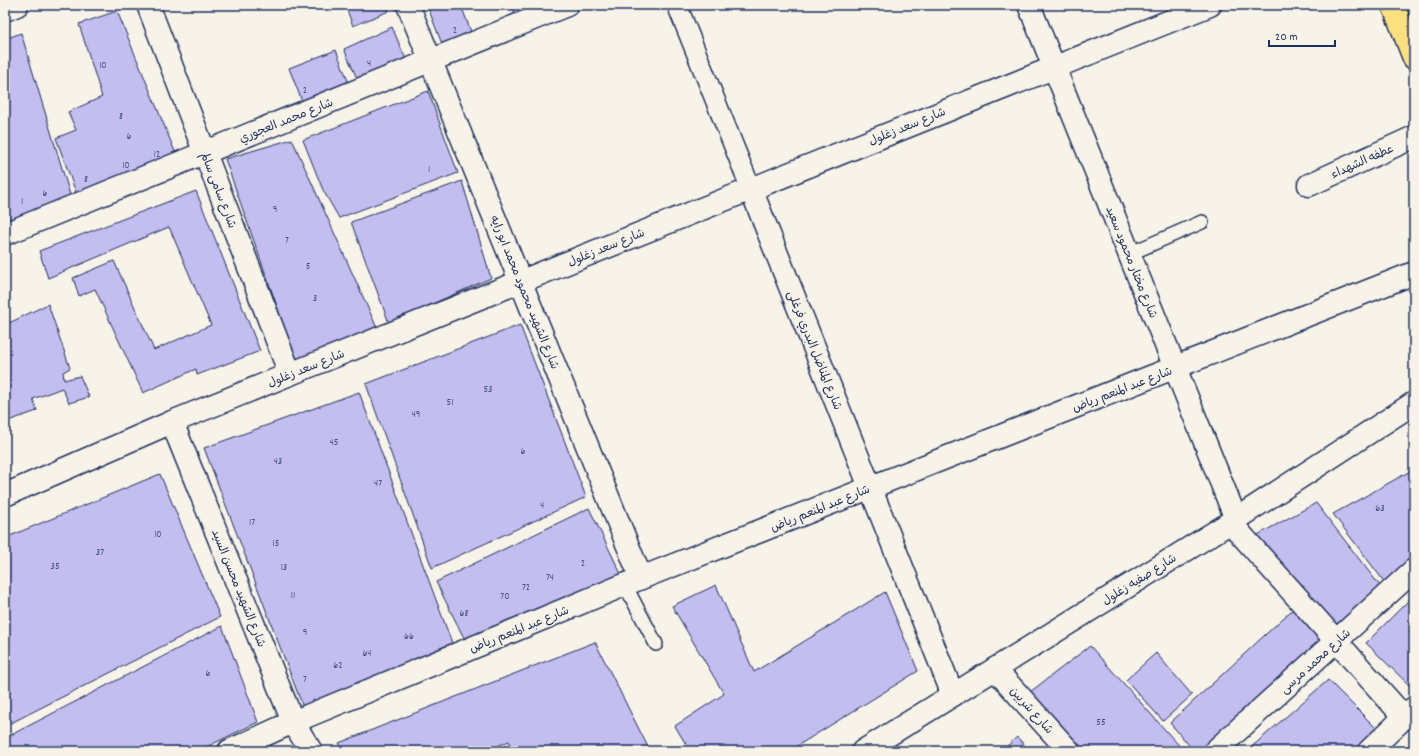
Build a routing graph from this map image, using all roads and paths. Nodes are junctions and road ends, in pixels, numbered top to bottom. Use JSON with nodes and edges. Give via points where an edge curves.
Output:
{"nodes":[{"id":1,"x":17,"y":5,"type":"edge"},
{"id":2,"x":148,"y":5,"type":"edge"},
{"id":3,"x":408,"y":5,"type":"edge"},
{"id":4,"x":567,"y":5,"type":"edge"},
{"id":5,"x":677,"y":5,"type":"edge"},
{"id":6,"x":1029,"y":5,"type":"edge"},
{"id":7,"x":1210,"y":5,"type":"edge"},
{"id":8,"x":1393,"y":5,"type":"edge"},
{"id":9,"x":5,"y":10,"type":"edge"},
{"id":10,"x":1414,"y":58,"type":"edge"},
{"id":11,"x":431,"y":61,"type":"junction"},
{"id":12,"x":1054,"y":67,"type":"junction"},
{"id":13,"x":1414,"y":138,"type":"edge"},
{"id":14,"x":205,"y":153,"type":"junction"},
{"id":15,"x":1309,"y":185,"type":"dead end"},
{"id":16,"x":751,"y":189,"type":"junction"},
{"id":17,"x":1202,"y":222,"type":"dead end"},
{"id":18,"x":5,"y":234,"type":"edge"},
{"id":19,"x":1129,"y":254,"type":"junction"},
{"id":20,"x":1414,"y":273,"type":"edge"},
{"id":21,"x":521,"y":281,"type":"junction"},
{"id":22,"x":1175,"y":368,"type":"junction"},
{"id":23,"x":290,"y":374,"type":"junction"},
{"id":24,"x":1414,"y":404,"type":"edge"},
{"id":25,"x":172,"y":422,"type":"junction"},
{"id":26,"x":871,"y":488,"type":"junction"},
{"id":27,"x":5,"y":495,"type":"edge"},
{"id":28,"x":1233,"y":521,"type":"junction"},
{"id":29,"x":1414,"y":570,"type":"edge"},
{"id":30,"x":633,"y":582,"type":"junction"},
{"id":31,"x":1336,"y":641,"type":"junction"},
{"id":32,"x":656,"y":644,"type":"dead end"},
{"id":33,"x":995,"y":669,"type":"junction"},
{"id":34,"x":953,"y":695,"type":"junction"},
{"id":35,"x":1409,"y":713,"type":"edge"},
{"id":36,"x":293,"y":722,"type":"junction"},
{"id":37,"x":229,"y":751,"type":"edge"},
{"id":38,"x":311,"y":751,"type":"edge"},
{"id":39,"x":863,"y":751,"type":"edge"},
{"id":40,"x":1069,"y":751,"type":"edge"},
{"id":41,"x":1215,"y":751,"type":"edge"},
{"id":42,"x":1369,"y":751,"type":"edge"}],
"edges":[{"from":1,"to":9,"type":"street"},
{"from":2,"to":14,"type":"street","name":"شارع سامى سالم"},
{"from":3,"to":11,"type":"street","name":"شارع الشهيد محمود محمد ابو رايه"},
{"from":4,"to":11,"type":"street","name":"شارع محمد العجوري"},
{"from":5,"to":16,"type":"street","name":"شارع المناضل البدري فرغلى"},
{"from":6,"to":12,"type":"street","name":"شارع مختار محمود سعيد"},
{"from":7,"to":12,"type":"street","name":"شارع سعد زغلول"},
{"from":8,"to":10,"type":"highway"},
{"from":11,"to":14,"type":"street","name":"شارع محمد العجوري"},
{"from":11,"to":21,"type":"street","name":"شارع الشهيد محمود محمد ابو رايه"},
{"from":12,"to":16,"type":"street","name":"شارع سعد زغلول"},
{"from":12,"to":19,"type":"street","name":"شارع مختار محمود سعيد"},
{"from":13,"to":15,"type":"street","name":"عطفه الشهداء"},
{"from":14,"to":18,"type":"street","name":"شارع محمد العجوري"},
{"from":14,"to":23,"type":"street","name":"شارع سامى سالم"},
{"from":16,"to":21,"type":"street","name":"شارع سعد زغلول"},
{"from":16,"to":26,"type":"street","name":"شارع المناضل البدري فرغلى"},
{"from":17,"to":19,"type":"lane"},
{"from":19,"to":22,"type":"street","name":"شارع مختار محمود سعيد"},
{"from":20,"to":22,"type":"street","name":"شارع عبد المنعم رياض"},
{"from":21,"to":23,"type":"street","name":"شارع سعد زغلول"},
{"from":21,"to":30,"type":"street","name":"شارع الشهيد محمود محمد ابو رايه"},
{"from":22,"to":26,"type":"street","name":"شارع عبد المنعم رياض"},
{"from":22,"to":28,"type":"street","name":"شارع مختار محمود سعيد"},
{"from":23,"to":25,"type":"street","name":"شارع سعد زغلول"},
{"from":24,"to":28,"type":"street","name":"شارع صفيه زغلول"},
{"from":25,"to":27,"type":"street","name":"شارع سعد زغلول"},
{"from":25,"to":36,"type":"street","name":"شارع الشهيد محسن السيد"},
{"from":26,"to":30,"type":"street","name":"شارع عبد المنعم رياض"},
{"from":26,"to":34,"type":"street","name":"شارع المناضل البدري فرغلى"},
{"from":28,"to":31,"type":"street","name":"شارع مختار محمود سعيد"},
{"from":28,"to":33,"type":"street","name":"شارع صفيه زغلول"},
{"from":29,"to":31,"type":"street","name":"شارع محمد مرسى"},
{"from":30,"to":32,"type":"lane"},
{"from":30,"to":36,"type":"street","name":"شارع عبد المنعم رياض"},
{"from":31,"to":35,"type":"street","name":"شارع مختار محمود سعيد"},
{"from":31,"to":41,"type":"street","name":"شارع محمد مرسى"},
{"from":33,"to":34,"type":"street","name":"شارع صفيه زغلول"},
{"from":33,"to":40,"type":"street","name":"شارع شربين"},
{"from":34,"to":39,"type":"street","name":"شارع صفيه زغلول"},
{"from":35,"to":42,"type":"street"},
{"from":36,"to":37,"type":"street","name":"شارع عبد المنعم رياض"},
{"from":36,"to":38,"type":"street","name":"شارع الشهيد محسن السيد"}]}
